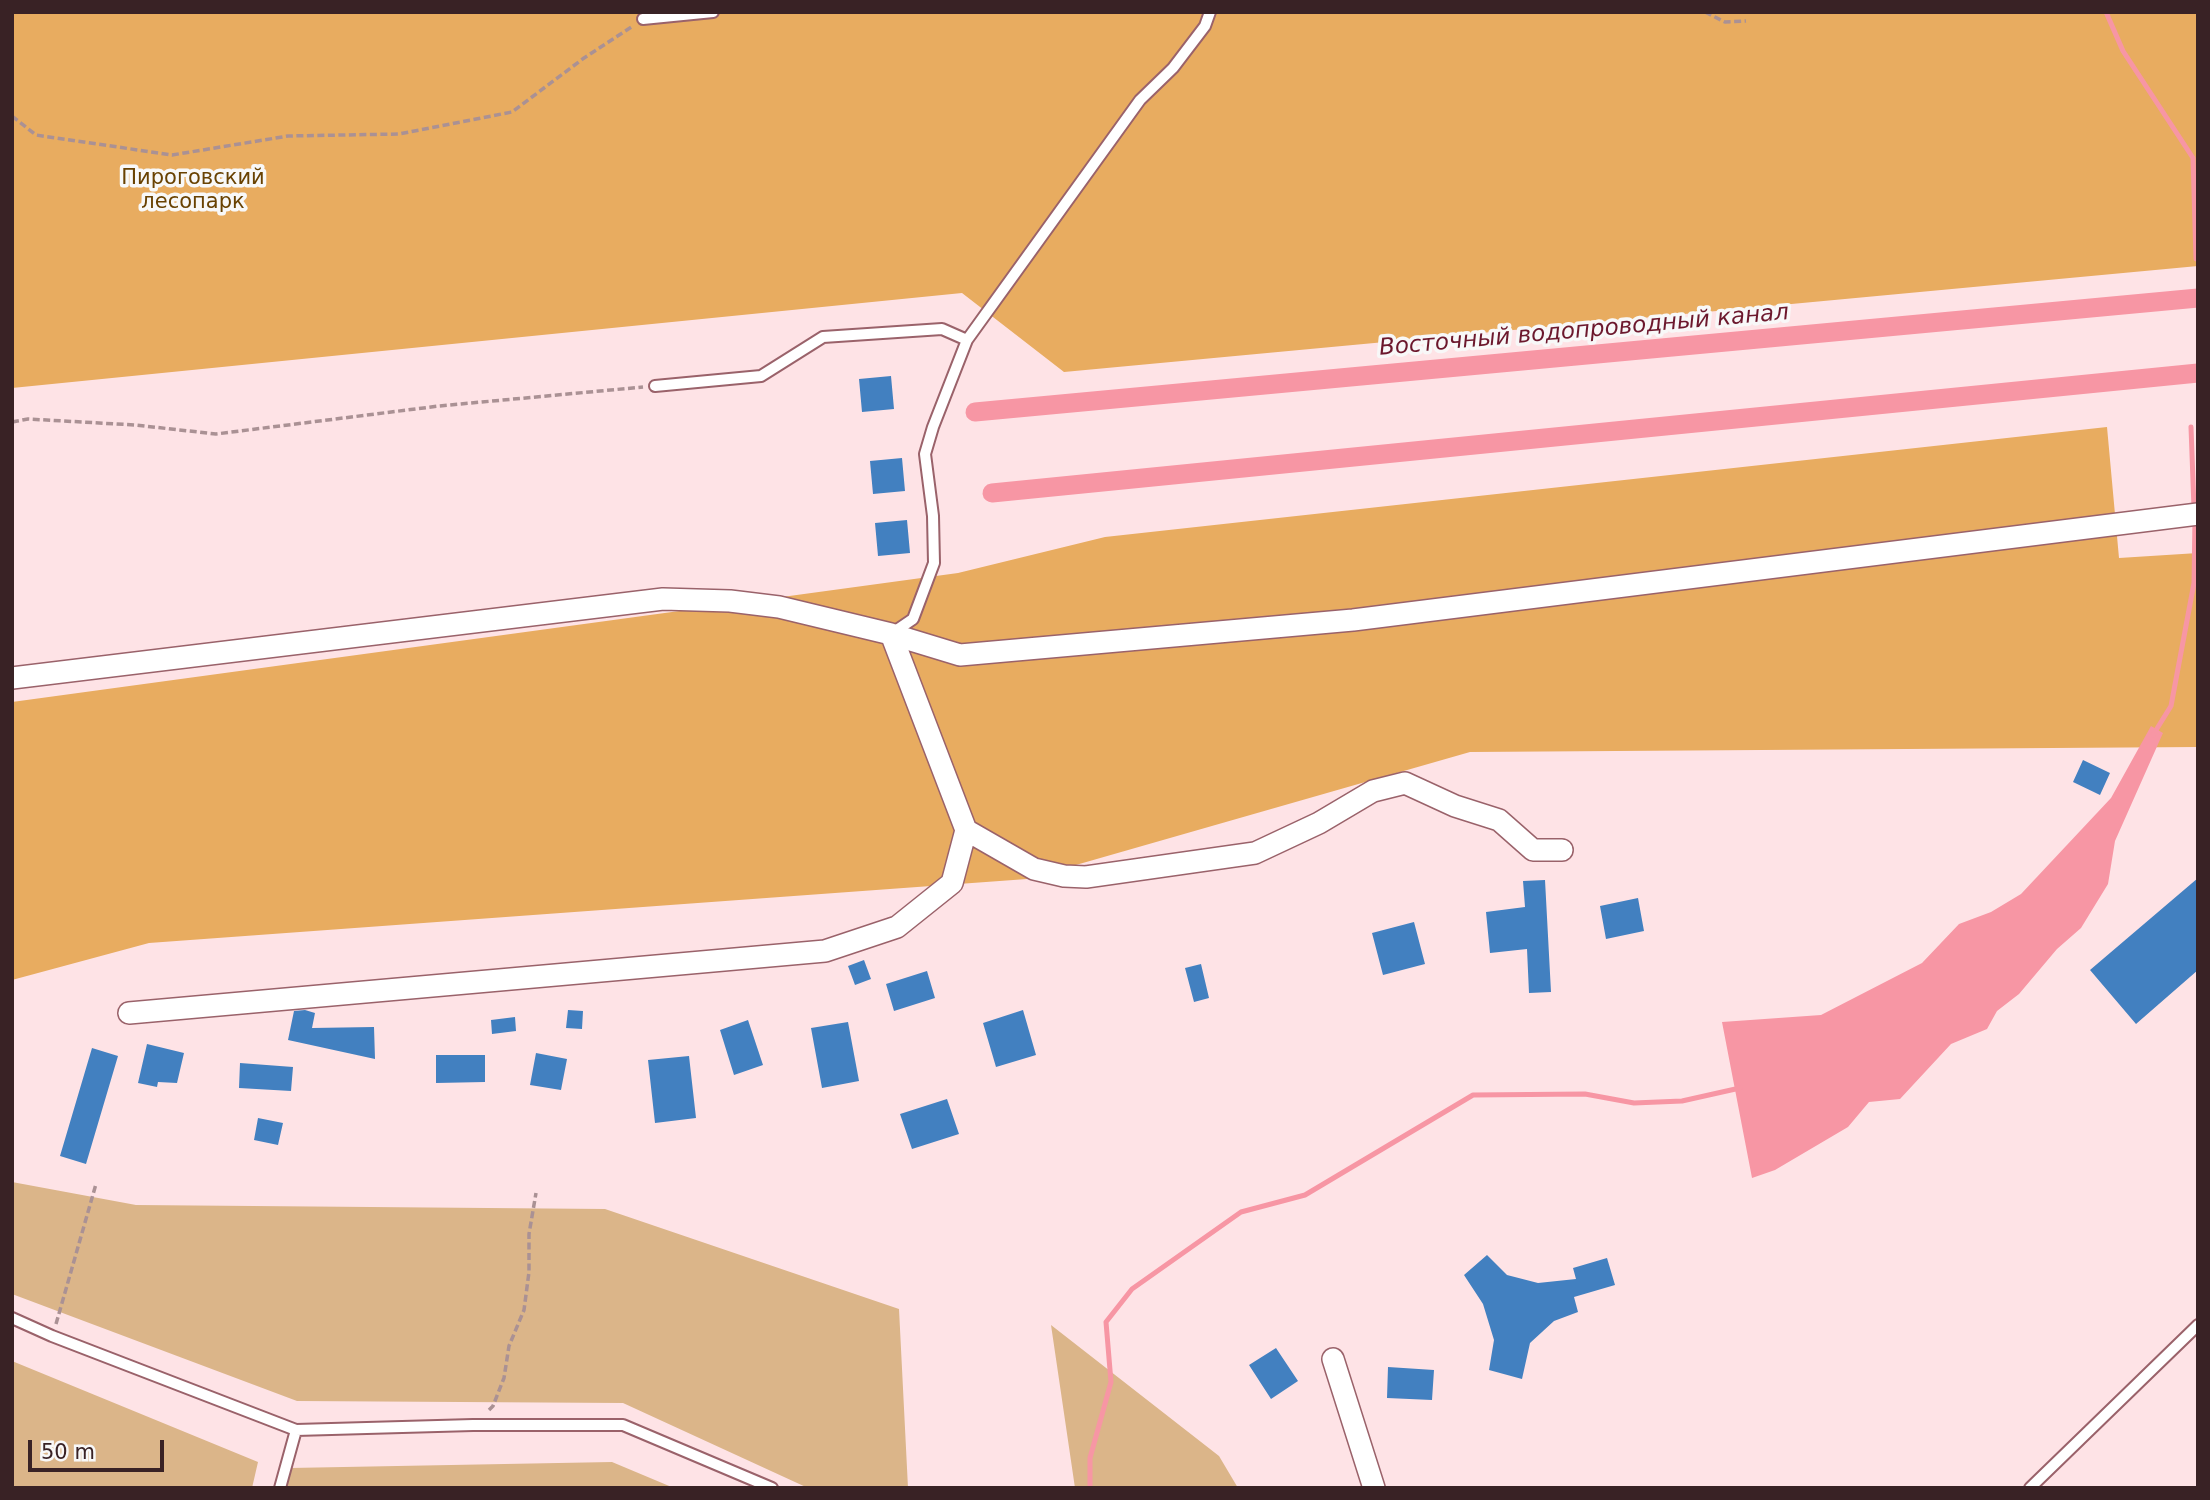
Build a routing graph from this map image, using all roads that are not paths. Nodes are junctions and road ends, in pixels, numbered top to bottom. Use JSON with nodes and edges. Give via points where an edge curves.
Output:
{"nodes":[{"id":1,"x":713,"y":12,"type":"edge"},
{"id":2,"x":1210,"y":12,"type":"edge"},
{"id":3,"x":643,"y":19,"type":"road end"},
{"id":4,"x":967,"y":340,"type":"junction"},
{"id":5,"x":655,"y":386,"type":"road end"},
{"id":6,"x":2188,"y":516,"type":"edge"},
{"id":7,"x":891,"y":634,"type":"junction"},
{"id":8,"x":12,"y":678,"type":"edge"},
{"id":9,"x":966,"y":830,"type":"junction"},
{"id":10,"x":1562,"y":850,"type":"dead end"},
{"id":11,"x":130,"y":1013,"type":"dead end"},
{"id":12,"x":12,"y":1318,"type":"edge"},
{"id":13,"x":2198,"y":1325,"type":"edge"},
{"id":14,"x":1334,"y":1359,"type":"dead end"},
{"id":15,"x":296,"y":1430,"type":"junction"},
{"id":16,"x":280,"y":1488,"type":"edge"},
{"id":17,"x":772,"y":1488,"type":"edge"},
{"id":18,"x":1374,"y":1488,"type":"edge"},
{"id":19,"x":2030,"y":1488,"type":"edge"}],
"edges":[{"from":1,"to":3,"type":"lane"},
{"from":2,"to":4,"type":"lane","via":[[1205,26],[1173,68],[1140,100]]},
{"from":4,"to":5,"type":"lane","via":[[942,329],[823,337],[761,376]]},
{"from":4,"to":7,"type":"lane","via":[[925,454],[934,563],[913,619]]},
{"from":6,"to":7,"type":"street","via":[[1353,620],[960,655]]},
{"from":7,"to":8,"type":"street","via":[[779,607],[663,599]]},
{"from":7,"to":9,"type":"street"},
{"from":9,"to":10,"type":"street","via":[[1034,869],[1086,877],[1255,853],[1320,823],[1373,791],[1405,783],[1499,820],[1533,850]]},
{"from":9,"to":11,"type":"street","via":[[952,883],[897,927],[825,951]]},
{"from":12,"to":15,"type":"lane"},
{"from":13,"to":19,"type":"lane"},
{"from":14,"to":18,"type":"street"},
{"from":15,"to":16,"type":"lane"},
{"from":15,"to":17,"type":"lane","via":[[623,1425]]}]}
